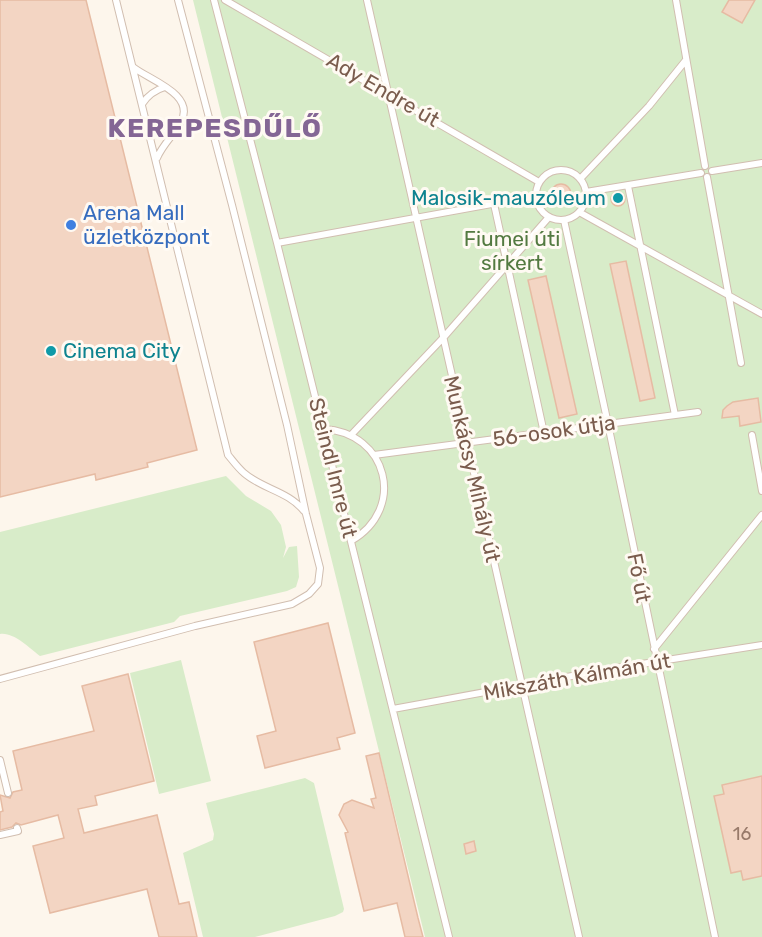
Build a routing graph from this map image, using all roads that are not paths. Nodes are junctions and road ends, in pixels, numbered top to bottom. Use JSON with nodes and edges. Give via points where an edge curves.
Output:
{"nodes":[{"id":1,"x":116,"y":0,"type":"edge"},
{"id":2,"x":178,"y":0,"type":"edge"},
{"id":3,"x":214,"y":0,"type":"edge"},
{"id":4,"x":225,"y":0,"type":"edge"},
{"id":5,"x":367,"y":0,"type":"edge"},
{"id":6,"x":676,"y":0,"type":"edge"},
{"id":7,"x":686,"y":60,"type":"junction"},
{"id":8,"x":133,"y":67,"type":"junction"},
{"id":9,"x":166,"y":87,"type":"junction"},
{"id":10,"x":387,"y":93,"type":"junction"},
{"id":11,"x":142,"y":104,"type":"junction"},
{"id":12,"x":148,"y":128,"type":"junction"},
{"id":13,"x":172,"y":134,"type":"junction"},
{"id":14,"x":156,"y":159,"type":"junction"},
{"id":15,"x":762,"y":163,"type":"edge"},
{"id":16,"x":705,"y":166,"type":"junction"},
{"id":17,"x":712,"y":171,"type":"junction"},
{"id":18,"x":704,"y":175,"type":"junction"},
{"id":19,"x":580,"y":178,"type":"junction"},
{"id":20,"x":540,"y":182,"type":"junction"},
{"id":21,"x":628,"y":186,"type":"junction"},
{"id":22,"x":586,"y":192,"type":"junction"},
{"id":23,"x":536,"y":196,"type":"junction"},
{"id":24,"x":494,"y":204,"type":"junction"},
{"id":25,"x":579,"y":212,"type":"junction"},
{"id":26,"x":549,"y":217,"type":"junction"},
{"id":27,"x":416,"y":218,"type":"junction"},
{"id":28,"x":564,"y":220,"type":"junction"},
{"id":29,"x":277,"y":243,"type":"junction"},
{"id":30,"x":641,"y":246,"type":"junction"},
{"id":31,"x":507,"y":263,"type":"junction"},
{"id":32,"x":729,"y":295,"type":"junction"},
{"id":33,"x":762,"y":314,"type":"edge"},
{"id":34,"x":443,"y":338,"type":"junction"},
{"id":35,"x":741,"y":363,"type":"dead end"},
{"id":36,"x":698,"y":412,"type":"dead end"},
{"id":37,"x":675,"y":415,"type":"junction"},
{"id":38,"x":608,"y":424,"type":"junction"},
{"id":39,"x":323,"y":429,"type":"junction"},
{"id":40,"x":544,"y":433,"type":"junction"},
{"id":41,"x":351,"y":435,"type":"junction"},
{"id":42,"x":752,"y":435,"type":"dead end"},
{"id":43,"x":466,"y":443,"type":"junction"},
{"id":44,"x":374,"y":455,"type":"junction"},
{"id":45,"x":762,"y":491,"type":"edge"},
{"id":46,"x":306,"y":514,"type":"junction"},
{"id":47,"x":762,"y":515,"type":"edge"},
{"id":48,"x":351,"y":541,"type":"junction"},
{"id":49,"x":762,"y":645,"type":"edge"},
{"id":50,"x":654,"y":649,"type":"junction"},
{"id":51,"x":657,"y":663,"type":"junction"},
{"id":52,"x":0,"y":679,"type":"edge"},
{"id":53,"x":521,"y":687,"type":"junction"},
{"id":54,"x":393,"y":709,"type":"junction"},
{"id":55,"x":0,"y":760,"type":"edge"},
{"id":56,"x":8,"y":793,"type":"dead end"},
{"id":57,"x":17,"y":829,"type":"dead end"},
{"id":58,"x":0,"y":835,"type":"edge"},
{"id":59,"x":449,"y":937,"type":"edge"},
{"id":60,"x":579,"y":937,"type":"edge"},
{"id":61,"x":715,"y":937,"type":"edge"}],
"edges":[{"from":1,"to":8,"type":"lane"},
{"from":2,"to":46,"type":"lane"},
{"from":3,"to":29,"type":"lane","name":"Steindl Imre út"},
{"from":4,"to":10,"type":"lane","name":"Ady Endre út"},
{"from":5,"to":10,"type":"lane","name":"Munkácsy Mihály út"},
{"from":6,"to":7,"type":"lane"},
{"from":7,"to":16,"type":"lane"},
{"from":7,"to":19,"type":"lane","via":[[649,106]]},
{"from":8,"to":9,"type":"lane"},
{"from":8,"to":11,"type":"lane"},
{"from":9,"to":11,"type":"lane"},
{"from":9,"to":13,"type":"lane","via":[[178,96],[184,110],[182,121]]},
{"from":10,"to":20,"type":"lane","name":"Ady Endre út"},
{"from":10,"to":27,"type":"lane","name":"Munkácsy Mihály út"},
{"from":11,"to":12,"type":"lane"},
{"from":12,"to":13,"type":"lane"},
{"from":12,"to":14,"type":"lane"},
{"from":13,"to":14,"type":"lane"},
{"from":14,"to":46,"type":"lane","via":[[228,455],[244,474],[286,495]]},
{"from":15,"to":17,"type":"lane"},
{"from":16,"to":17,"type":"lane"},
{"from":16,"to":18,"type":"lane"},
{"from":17,"to":18,"type":"lane","via":[[711,175]]},
{"from":18,"to":21,"type":"lane"},
{"from":18,"to":32,"type":"lane"},
{"from":19,"to":20,"type":"lane","via":[[562,170],[549,173]]},
{"from":19,"to":22,"type":"lane"},
{"from":20,"to":23,"type":"lane"},
{"from":21,"to":22,"type":"lane"},
{"from":21,"to":30,"type":"lane"},
{"from":22,"to":25,"type":"lane"},
{"from":23,"to":24,"type":"lane"},
{"from":23,"to":26,"type":"lane"},
{"from":24,"to":27,"type":"lane"},
{"from":24,"to":31,"type":"lane"},
{"from":25,"to":28,"type":"lane"},
{"from":25,"to":30,"type":"lane"},
{"from":26,"to":28,"type":"lane"},
{"from":26,"to":31,"type":"lane"},
{"from":27,"to":29,"type":"lane"},
{"from":27,"to":34,"type":"lane","name":"Munkácsy Mihály út"},
{"from":28,"to":38,"type":"lane","name":"Fő út"},
{"from":29,"to":39,"type":"lane","name":"Steindl Imre út"},
{"from":30,"to":32,"type":"lane"},
{"from":30,"to":37,"type":"lane"},
{"from":31,"to":34,"type":"lane"},
{"from":31,"to":40,"type":"lane"},
{"from":32,"to":33,"type":"lane"},
{"from":32,"to":35,"type":"lane"},
{"from":34,"to":41,"type":"lane"},
{"from":34,"to":43,"type":"lane","name":"Munkácsy Mihály út"},
{"from":36,"to":37,"type":"lane","name":"56-osok útja"},
{"from":37,"to":38,"type":"lane","name":"56-osok útja"},
{"from":38,"to":40,"type":"lane","name":"56-osok útja"},
{"from":38,"to":50,"type":"lane","name":"Fő út"},
{"from":39,"to":41,"type":"lane"},
{"from":39,"to":48,"type":"lane","name":"Steindl Imre út"},
{"from":40,"to":43,"type":"lane","name":"56-osok útja"},
{"from":41,"to":44,"type":"lane"},
{"from":42,"to":45,"type":"lane"},
{"from":43,"to":44,"type":"lane","name":"56-osok útja"},
{"from":43,"to":53,"type":"lane","name":"Munkácsy Mihály út"},
{"from":44,"to":48,"type":"lane","via":[[384,480],[384,498],[373,524]]},
{"from":46,"to":52,"type":"lane","via":[[320,568],[318,584],[292,604]]},
{"from":47,"to":50,"type":"lane"},
{"from":48,"to":54,"type":"lane","name":"Steindl Imre út"},
{"from":49,"to":51,"type":"lane","name":"Mikszáth Kálmán út"},
{"from":50,"to":51,"type":"lane","name":"Fő út"},
{"from":51,"to":53,"type":"lane","name":"Mikszáth Kálmán út"},
{"from":51,"to":61,"type":"lane","name":"Fő út"},
{"from":53,"to":54,"type":"lane","name":"Mikszáth Kálmán út"},
{"from":53,"to":60,"type":"lane","name":"Munkácsy Mihály út"},
{"from":54,"to":59,"type":"lane","name":"Steindl Imre út"},
{"from":55,"to":56,"type":"lane"},
{"from":57,"to":58,"type":"lane"}]}
